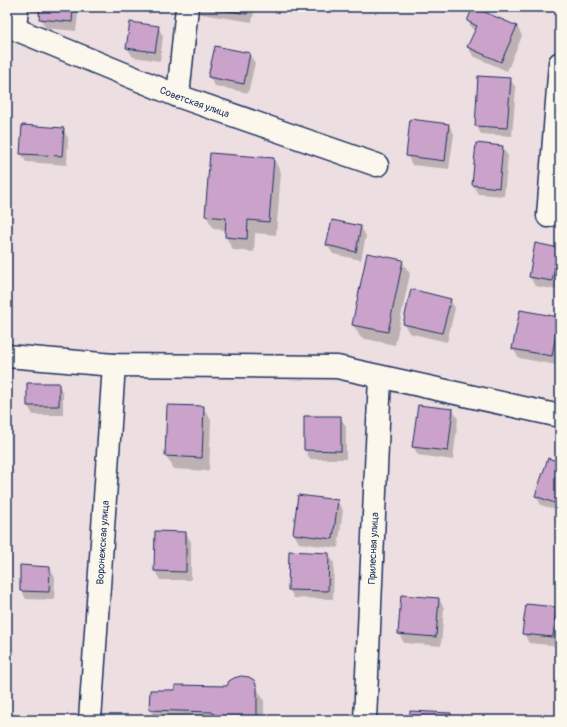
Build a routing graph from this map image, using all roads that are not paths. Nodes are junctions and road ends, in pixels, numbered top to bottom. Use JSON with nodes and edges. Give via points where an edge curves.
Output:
{"nodes":[{"id":1,"x":17,"y":7,"type":"edge"},
{"id":2,"x":187,"y":7,"type":"edge"},
{"id":3,"x":11,"y":29,"type":"edge"},
{"id":4,"x":560,"y":63,"type":"edge"},
{"id":5,"x":178,"y":96,"type":"junction"},
{"id":6,"x":378,"y":164,"type":"dead end"},
{"id":7,"x":548,"y":216,"type":"dead end"},
{"id":8,"x":7,"y":356,"type":"edge"},
{"id":9,"x":114,"y":365,"type":"junction"},
{"id":10,"x":380,"y":377,"type":"junction"},
{"id":11,"x":560,"y":416,"type":"edge"},
{"id":12,"x":90,"y":720,"type":"edge"},
{"id":13,"x":366,"y":720,"type":"edge"}],
"edges":[{"from":1,"to":3,"type":"street"},
{"from":2,"to":5,"type":"street"},
{"from":3,"to":5,"type":"street","name":"Советская улица"},
{"from":4,"to":7,"type":"street"},
{"from":5,"to":6,"type":"street","name":"Советская улица"},
{"from":8,"to":9,"type":"street"},
{"from":9,"to":10,"type":"street","via":[[337,367]]},
{"from":9,"to":12,"type":"street","name":"Воронежская улица"},
{"from":10,"to":11,"type":"street"},
{"from":10,"to":13,"type":"street","name":"Прилесная улица"}]}
